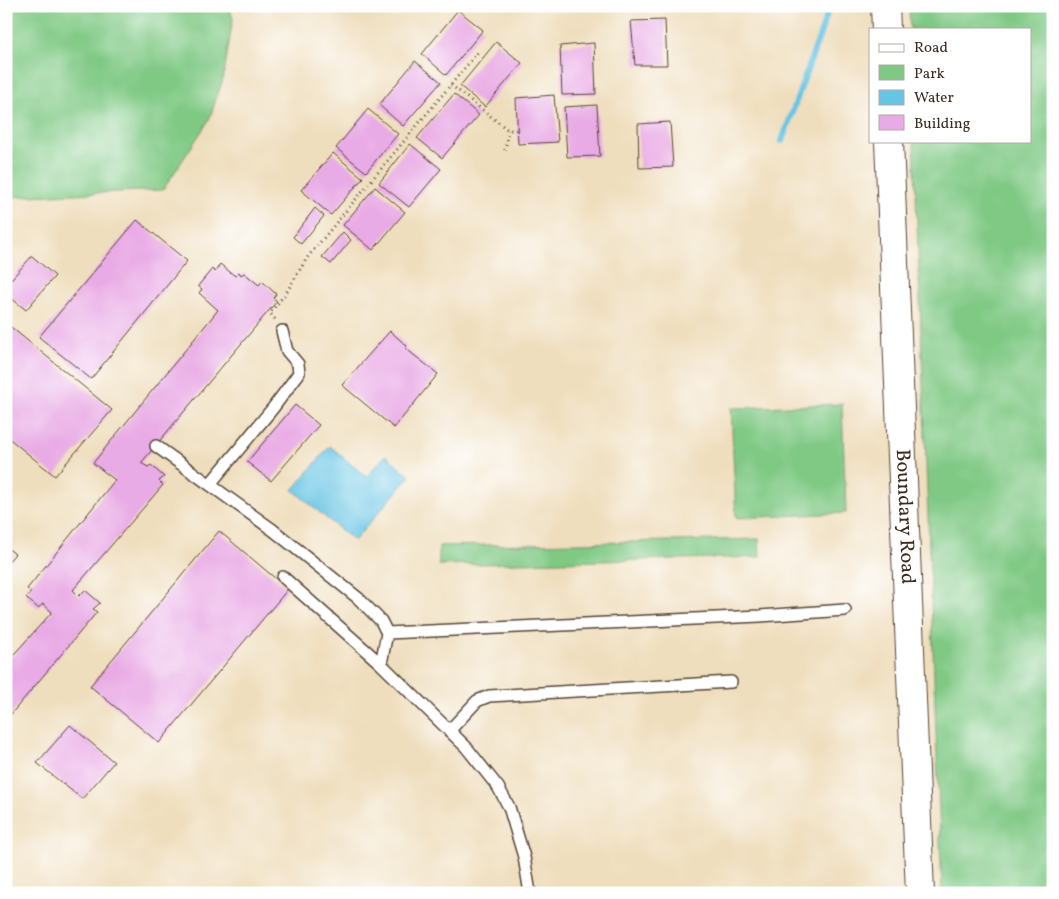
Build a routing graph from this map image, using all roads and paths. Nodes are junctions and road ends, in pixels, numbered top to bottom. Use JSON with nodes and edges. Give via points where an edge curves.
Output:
{"nodes":[{"id":1,"x":885,"y":6,"type":"edge"},
{"id":2,"x":886,"y":28,"type":"edge"},
{"id":3,"x":478,"y":52,"type":"dead end"},
{"id":4,"x":450,"y":85,"type":"junction"},
{"id":5,"x":508,"y":130,"type":"junction"},
{"id":6,"x":518,"y":130,"type":"dead end"},
{"id":7,"x":889,"y":142,"type":"edge"},
{"id":8,"x":504,"y":150,"type":"dead end"},
{"id":9,"x":270,"y":313,"type":"dead end"},
{"id":10,"x":282,"y":331,"type":"dead end"},
{"id":11,"x":156,"y":446,"type":"dead end"},
{"id":12,"x":210,"y":484,"type":"junction"},
{"id":13,"x":282,"y":577,"type":"dead end"},
{"id":14,"x":844,"y":610,"type":"dead end"},
{"id":15,"x":387,"y":633,"type":"junction"},
{"id":16,"x":381,"y":664,"type":"junction"},
{"id":17,"x":731,"y":682,"type":"dead end"},
{"id":18,"x":449,"y":731,"type":"junction"},
{"id":19,"x":530,"y":893,"type":"edge"},
{"id":20,"x":920,"y":893,"type":"edge"}],
"edges":[{"from":1,"to":2,"type":"street"},
{"from":3,"to":4,"type":"path"},
{"from":4,"to":5,"type":"path"},
{"from":4,"to":9,"type":"path","via":[[307,258]]},
{"from":5,"to":6,"type":"path"},
{"from":5,"to":8,"type":"path"},
{"from":7,"to":20,"type":"street","name":"Boundary Road"},
{"from":10,"to":12,"type":"lane","via":[[287,351],[298,364],[299,374]]},
{"from":11,"to":12,"type":"lane"},
{"from":12,"to":15,"type":"lane","via":[[356,596],[381,621]]},
{"from":13,"to":16,"type":"lane"},
{"from":14,"to":15,"type":"lane"},
{"from":15,"to":16,"type":"lane"},
{"from":16,"to":18,"type":"lane"},
{"from":17,"to":18,"type":"lane","via":[[490,696],[477,701]]},
{"from":18,"to":19,"type":"lane","via":[[493,780],[509,807],[524,857]]}]}
